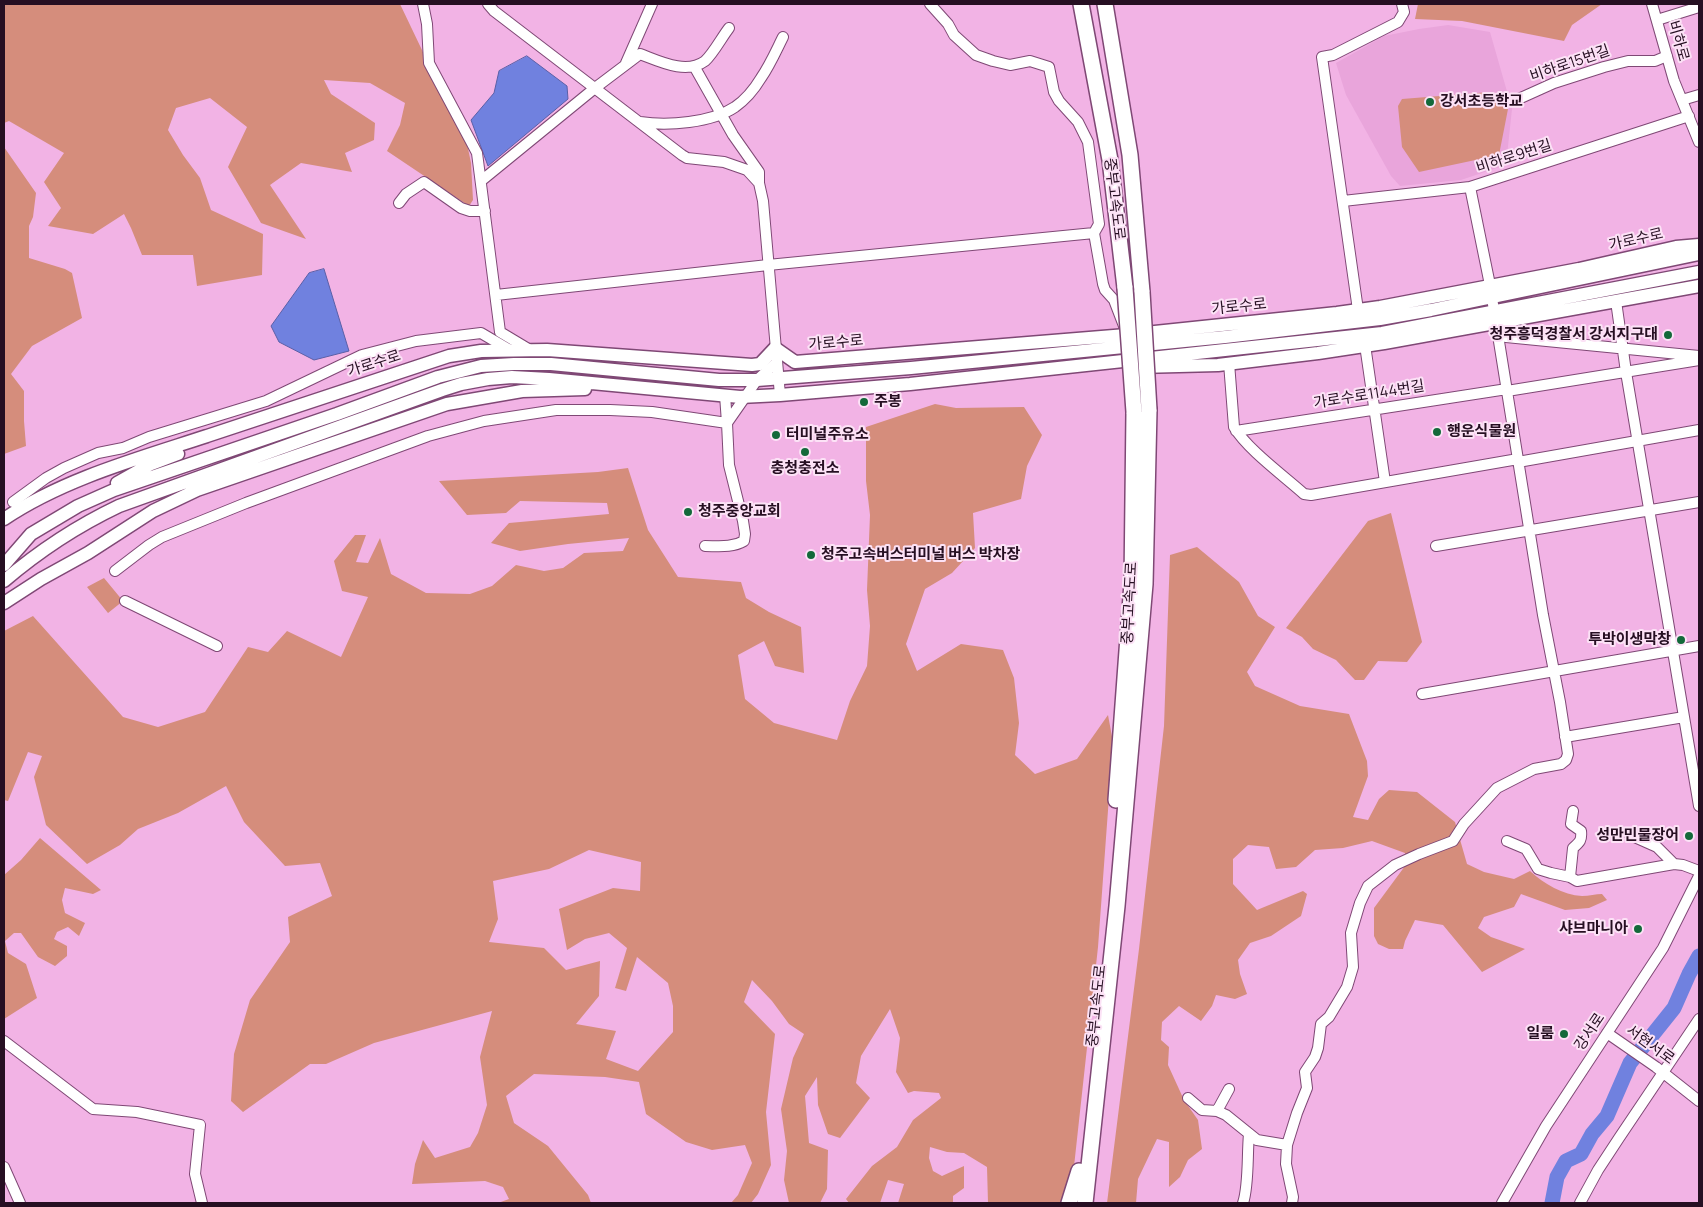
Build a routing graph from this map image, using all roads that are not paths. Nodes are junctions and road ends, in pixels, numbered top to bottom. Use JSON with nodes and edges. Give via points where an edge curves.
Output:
{"nodes":[{"id":1,"x":423,"y":4,"type":"edge"},
{"id":2,"x":488,"y":4,"type":"edge"},
{"id":3,"x":652,"y":4,"type":"edge"},
{"id":4,"x":930,"y":4,"type":"edge"},
{"id":5,"x":1082,"y":4,"type":"edge"},
{"id":6,"x":1105,"y":4,"type":"edge"},
{"id":7,"x":1402,"y":4,"type":"edge"},
{"id":8,"x":1652,"y":4,"type":"edge"},
{"id":9,"x":1699,"y":7,"type":"edge"},
{"id":10,"x":1657,"y":20,"type":"junction"},
{"id":11,"x":729,"y":28,"type":"dead end"},
{"id":12,"x":783,"y":37,"type":"dead end"},
{"id":13,"x":1667,"y":56,"type":"junction"},
{"id":14,"x":626,"y":64,"type":"junction"},
{"id":15,"x":694,"y":66,"type":"junction"},
{"id":16,"x":595,"y":88,"type":"junction"},
{"id":17,"x":1699,"y":95,"type":"edge"},
{"id":18,"x":1682,"y":100,"type":"junction"},
{"id":19,"x":1514,"y":101,"type":"dead end"},
{"id":20,"x":722,"y":113,"type":"junction"},
{"id":21,"x":1688,"y":116,"type":"junction"},
{"id":22,"x":639,"y":122,"type":"junction"},
{"id":23,"x":1699,"y":142,"type":"edge"},
{"id":24,"x":481,"y":181,"type":"junction"},
{"id":25,"x":759,"y":183,"type":"junction"},
{"id":26,"x":1470,"y":187,"type":"junction"},
{"id":27,"x":1343,"y":201,"type":"junction"},
{"id":28,"x":399,"y":203,"type":"dead end"},
{"id":29,"x":485,"y":211,"type":"junction"},
{"id":30,"x":1094,"y":233,"type":"junction"},
{"id":31,"x":1699,"y":245,"type":"edge"},
{"id":32,"x":1699,"y":254,"type":"edge"},
{"id":33,"x":768,"y":265,"type":"junction"},
{"id":34,"x":1699,"y":272,"type":"edge"},
{"id":35,"x":1490,"y":285,"type":"junction"},
{"id":36,"x":1699,"y":286,"type":"edge"},
{"id":37,"x":496,"y":295,"type":"junction"},
{"id":38,"x":1492,"y":298,"type":"junction"},
{"id":39,"x":1616,"y":301,"type":"junction"},
{"id":40,"x":1358,"y":310,"type":"junction"},
{"id":41,"x":1496,"y":321,"type":"junction"},
{"id":42,"x":1126,"y":334,"type":"junction"},
{"id":43,"x":1365,"y":345,"type":"junction"},
{"id":44,"x":775,"y":348,"type":"junction"},
{"id":45,"x":1623,"y":348,"type":"junction"},
{"id":46,"x":510,"y":350,"type":"junction"},
{"id":47,"x":530,"y":350,"type":"junction"},
{"id":48,"x":1699,"y":356,"type":"edge"},
{"id":49,"x":1699,"y":360,"type":"edge"},
{"id":50,"x":795,"y":362,"type":"junction"},
{"id":51,"x":776,"y":363,"type":"junction"},
{"id":52,"x":1229,"y":363,"type":"junction"},
{"id":53,"x":760,"y":364,"type":"junction"},
{"id":54,"x":1061,"y":367,"type":"junction"},
{"id":55,"x":1626,"y":372,"type":"junction"},
{"id":56,"x":778,"y":379,"type":"junction"},
{"id":57,"x":757,"y":380,"type":"junction"},
{"id":58,"x":662,"y":390,"type":"junction"},
{"id":59,"x":1507,"y":390,"type":"junction"},
{"id":60,"x":724,"y":395,"type":"junction"},
{"id":61,"x":745,"y":396,"type":"junction"},
{"id":62,"x":780,"y":396,"type":"junction"},
{"id":63,"x":1374,"y":410,"type":"junction"},
{"id":64,"x":1141,"y":411,"type":"junction"},
{"id":65,"x":253,"y":421,"type":"junction"},
{"id":66,"x":728,"y":423,"type":"junction"},
{"id":67,"x":1699,"y":430,"type":"edge"},
{"id":68,"x":1236,"y":431,"type":"junction"},
{"id":69,"x":1638,"y":441,"type":"junction"},
{"id":70,"x":1518,"y":460,"type":"junction"},
{"id":71,"x":1385,"y":482,"type":"junction"},
{"id":72,"x":13,"y":502,"type":"dead end"},
{"id":73,"x":1699,"y":502,"type":"edge"},
{"id":74,"x":78,"y":506,"type":"junction"},
{"id":75,"x":1650,"y":511,"type":"junction"},
{"id":76,"x":4,"y":519,"type":"edge"},
{"id":77,"x":1529,"y":530,"type":"junction"},
{"id":78,"x":31,"y":534,"type":"junction"},
{"id":79,"x":705,"y":546,"type":"dead end"},
{"id":80,"x":1436,"y":546,"type":"dead end"},
{"id":81,"x":4,"y":552,"type":"edge"},
{"id":82,"x":4,"y":565,"type":"edge"},
{"id":83,"x":115,"y":571,"type":"dead end"},
{"id":84,"x":4,"y":581,"type":"edge"},
{"id":85,"x":125,"y":601,"type":"dead end"},
{"id":86,"x":4,"y":603,"type":"edge"},
{"id":87,"x":217,"y":646,"type":"dead end"},
{"id":88,"x":1699,"y":646,"type":"edge"},
{"id":89,"x":1673,"y":650,"type":"junction"},
{"id":90,"x":1554,"y":672,"type":"junction"},
{"id":91,"x":1422,"y":694,"type":"dead end"},
{"id":92,"x":1684,"y":717,"type":"junction"},
{"id":93,"x":1566,"y":737,"type":"junction"},
{"id":94,"x":1699,"y":806,"type":"edge"},
{"id":95,"x":1572,"y":811,"type":"dead end"},
{"id":96,"x":1630,"y":835,"type":"dead end"},
{"id":97,"x":1507,"y":841,"type":"dead end"},
{"id":98,"x":1674,"y":864,"type":"junction"},
{"id":99,"x":1699,"y":871,"type":"edge"},
{"id":100,"x":1699,"y":876,"type":"edge"},
{"id":101,"x":1570,"y":877,"type":"junction"},
{"id":102,"x":1699,"y":1019,"type":"edge"},
{"id":103,"x":1607,"y":1033,"type":"junction"},
{"id":104,"x":4,"y":1041,"type":"edge"},
{"id":105,"x":1659,"y":1070,"type":"junction"},
{"id":106,"x":1229,"y":1089,"type":"dead end"},
{"id":107,"x":1188,"y":1098,"type":"dead end"},
{"id":108,"x":1699,"y":1101,"type":"edge"},
{"id":109,"x":1217,"y":1111,"type":"junction"},
{"id":110,"x":1249,"y":1134,"type":"junction"},
{"id":111,"x":1287,"y":1145,"type":"junction"},
{"id":112,"x":4,"y":1167,"type":"edge"},
{"id":113,"x":1084,"y":1172,"type":"junction"},
{"id":114,"x":20,"y":1203,"type":"edge"},
{"id":115,"x":202,"y":1203,"type":"edge"},
{"id":116,"x":1069,"y":1203,"type":"edge"},
{"id":117,"x":1076,"y":1203,"type":"edge"},
{"id":118,"x":1085,"y":1203,"type":"edge"},
{"id":119,"x":1089,"y":1203,"type":"edge"},
{"id":120,"x":1242,"y":1203,"type":"edge"},
{"id":121,"x":1292,"y":1203,"type":"edge"},
{"id":122,"x":1502,"y":1203,"type":"edge"},
{"id":123,"x":1580,"y":1203,"type":"edge"}],
"edges":[{"from":1,"to":24,"type":"street","via":[[429,63],[474,147]]},
{"from":2,"to":16,"type":"street"},
{"from":3,"to":14,"type":"street"},
{"from":4,"to":30,"type":"street","via":[[954,35],[976,55],[1010,64],[1030,61],[1048,67],[1058,101],[1078,122],[1091,150],[1098,224]]},
{"from":5,"to":64,"type":"highway","name":"중부고속도로","bridge":true,"via":[[1110,160]]},
{"from":6,"to":64,"type":"highway","name":"중부고속도로","bridge":true,"via":[[1130,154],[1142,292]]},
{"from":7,"to":27,"type":"street","via":[[1404,12],[1398,22],[1333,55],[1322,57]]},
{"from":8,"to":10,"type":"street","name":"비하로"},
{"from":9,"to":10,"type":"street"},
{"from":10,"to":13,"type":"street","name":"비하로"},
{"from":11,"to":15,"type":"street","via":[[706,60]]},
{"from":12,"to":20,"type":"street","via":[[761,79],[740,102]]},
{"from":13,"to":18,"type":"street","name":"비하로"},
{"from":13,"to":19,"type":"street","name":"비하로15번길","via":[[1655,61],[1628,61],[1604,67],[1554,83]]},
{"from":14,"to":15,"type":"street","via":[[640,54],[675,66]]},
{"from":14,"to":16,"type":"street"},
{"from":15,"to":20,"type":"street"},
{"from":16,"to":22,"type":"street"},
{"from":16,"to":24,"type":"street"},
{"from":17,"to":18,"type":"street"},
{"from":18,"to":21,"type":"street","name":"비하로"},
{"from":20,"to":22,"type":"street","via":[[659,125]]},
{"from":20,"to":25,"type":"street","via":[[759,172]]},
{"from":21,"to":23,"type":"street","name":"비하로"},
{"from":21,"to":26,"type":"street","name":"비하로9번길"},
{"from":22,"to":25,"type":"street","via":[[687,158],[724,162],[747,170]]},
{"from":24,"to":29,"type":"street"},
{"from":25,"to":33,"type":"street"},
{"from":26,"to":27,"type":"street","name":"비하로9번길"},
{"from":26,"to":35,"type":"street"},
{"from":27,"to":40,"type":"street"},
{"from":28,"to":29,"type":"street","via":[[424,182],[461,208]]},
{"from":29,"to":37,"type":"street"},
{"from":30,"to":33,"type":"street"},
{"from":30,"to":42,"type":"street","via":[[1105,290],[1114,300]]},
{"from":31,"to":35,"type":"main road","name":"가로수로"},
{"from":32,"to":38,"type":"main road","name":"가로수로"},
{"from":33,"to":37,"type":"street"},
{"from":33,"to":44,"type":"street"},
{"from":34,"to":41,"type":"main road"},
{"from":35,"to":40,"type":"main road","name":"가로수로"},
{"from":36,"to":39,"type":"main road"},
{"from":37,"to":47,"type":"street","via":[[500,332]]},
{"from":38,"to":41,"type":"street"},
{"from":38,"to":56,"type":"main road","name":"가로수로","via":[[1328,326]]},
{"from":39,"to":41,"type":"main road"},
{"from":39,"to":45,"type":"street"},
{"from":40,"to":42,"type":"main road","name":"가로수로"},
{"from":41,"to":43,"type":"main road"},
{"from":41,"to":45,"type":"street","via":[[1506,337]]},
{"from":41,"to":54,"type":"main road"},
{"from":41,"to":59,"type":"street"},
{"from":42,"to":50,"type":"main road","name":"가로수로"},
{"from":43,"to":52,"type":"main road"},
{"from":43,"to":63,"type":"street"},
{"from":44,"to":50,"type":"main road"},
{"from":44,"to":51,"type":"street"},
{"from":44,"to":53,"type":"main road"},
{"from":45,"to":48,"type":"street"},
{"from":45,"to":55,"type":"street"},
{"from":46,"to":47,"type":"main road","name":"가로수로"},
{"from":46,"to":65,"type":"main road","name":"가로수로","via":[[450,356]]},
{"from":46,"to":72,"type":"street","via":[[481,333],[416,341],[362,355],[266,401],[123,448],[98,453],[46,478]]},
{"from":47,"to":53,"type":"main road","name":"가로수로"},
{"from":49,"to":55,"type":"street","name":"가로수로1144번길"},
{"from":50,"to":51,"type":"street","name":"가로수로"},
{"from":51,"to":53,"type":"street","name":"가로수로"},
{"from":51,"to":56,"type":"street"},
{"from":51,"to":57,"type":"street"},
{"from":52,"to":54,"type":"main road"},
{"from":52,"to":68,"type":"street"},
{"from":54,"to":62,"type":"main road"},
{"from":55,"to":59,"type":"street","name":"가로수로1144번길"},
{"from":55,"to":69,"type":"street"},
{"from":56,"to":57,"type":"main road","name":"가로수로"},
{"from":56,"to":62,"type":"street"},
{"from":57,"to":61,"type":"street"},
{"from":57,"to":74,"type":"main road","name":"가로수로","via":[[719,380],[552,364],[481,366],[438,377],[114,490]]},
{"from":58,"to":60,"type":"main road"},
{"from":58,"to":84,"type":"main road","via":[[531,378],[488,379],[461,384],[119,506],[88,521],[30,559]]},
{"from":58,"to":86,"type":"main road","via":[[522,391],[465,400],[409,415],[172,500]]},
{"from":59,"to":63,"type":"street","name":"가로수로1144번길"},
{"from":59,"to":70,"type":"street"},
{"from":60,"to":61,"type":"main road"},
{"from":60,"to":66,"type":"street"},
{"from":61,"to":62,"type":"main road"},
{"from":61,"to":66,"type":"street"},
{"from":63,"to":68,"type":"street","name":"가로수로1144번길"},
{"from":63,"to":71,"type":"street"},
{"from":64,"to":113,"type":"highway","name":"중부고속도로","via":[[1108,905]]},
{"from":65,"to":74,"type":"main road","via":[[227,435],[149,465]]},
{"from":65,"to":76,"type":"main road","name":"가로수로","via":[[81,480]]},
{"from":66,"to":79,"type":"street","via":[[729,465],[743,520],[744,541],[728,546]]},
{"from":66,"to":83,"type":"street","via":[[652,412],[610,410],[548,411],[484,421],[428,436],[181,529],[149,545]]},
{"from":67,"to":69,"type":"street"},
{"from":68,"to":71,"type":"street","via":[[1304,494]]},
{"from":69,"to":70,"type":"street"},
{"from":69,"to":75,"type":"street"},
{"from":70,"to":71,"type":"street"},
{"from":70,"to":77,"type":"street"},
{"from":73,"to":75,"type":"street"},
{"from":74,"to":78,"type":"main road","name":"가로수로"},
{"from":75,"to":77,"type":"street"},
{"from":75,"to":89,"type":"street"},
{"from":77,"to":80,"type":"street"},
{"from":77,"to":90,"type":"street"},
{"from":78,"to":81,"type":"main road"},
{"from":78,"to":82,"type":"main road","name":"가로수로"},
{"from":85,"to":87,"type":"street"},
{"from":88,"to":89,"type":"street"},
{"from":89,"to":90,"type":"street"},
{"from":89,"to":92,"type":"street"},
{"from":90,"to":91,"type":"street"},
{"from":90,"to":93,"type":"street"},
{"from":92,"to":93,"type":"street"},
{"from":92,"to":94,"type":"street"},
{"from":93,"to":111,"type":"street","via":[[1568,754],[1561,764],[1534,769],[1497,788],[1453,841],[1395,865],[1368,886],[1351,933],[1353,967],[1350,977],[1329,1017],[1321,1024],[1318,1048],[1305,1072],[1307,1088]]},
{"from":95,"to":101,"type":"street","via":[[1571,824],[1581,831],[1582,839],[1573,848]]},
{"from":96,"to":98,"type":"street","via":[[1657,847]]},
{"from":97,"to":101,"type":"street","via":[[1526,849],[1538,868]]},
{"from":98,"to":99,"type":"street"},
{"from":98,"to":101,"type":"street","via":[[1577,881]]},
{"from":100,"to":103,"type":"street","name":"강서로","via":[[1663,948]]},
{"from":102,"to":105,"type":"street"},
{"from":103,"to":105,"type":"street","name":"서현서로"},
{"from":103,"to":122,"type":"street","name":"강서로","via":[[1546,1126]]},
{"from":104,"to":115,"type":"street","via":[[94,1109],[136,1112],[200,1125],[195,1174]]},
{"from":105,"to":108,"type":"street","name":"서현서로"},
{"from":105,"to":123,"type":"street"},
{"from":106,"to":109,"type":"street"},
{"from":107,"to":109,"type":"street","via":[[1202,1110]]},
{"from":109,"to":110,"type":"street"},
{"from":110,"to":111,"type":"street","via":[[1257,1140]]},
{"from":110,"to":120,"type":"street","via":[[1246,1192]]},
{"from":111,"to":121,"type":"street","via":[[1286,1164]]},
{"from":112,"to":114,"type":"street"},
{"from":113,"to":116,"type":"highway"},
{"from":113,"to":117,"type":"highway","name":"중부고속도로"},
{"from":113,"to":118,"type":"highway","name":"중부고속도로"},
{"from":113,"to":119,"type":"highway"}]}
